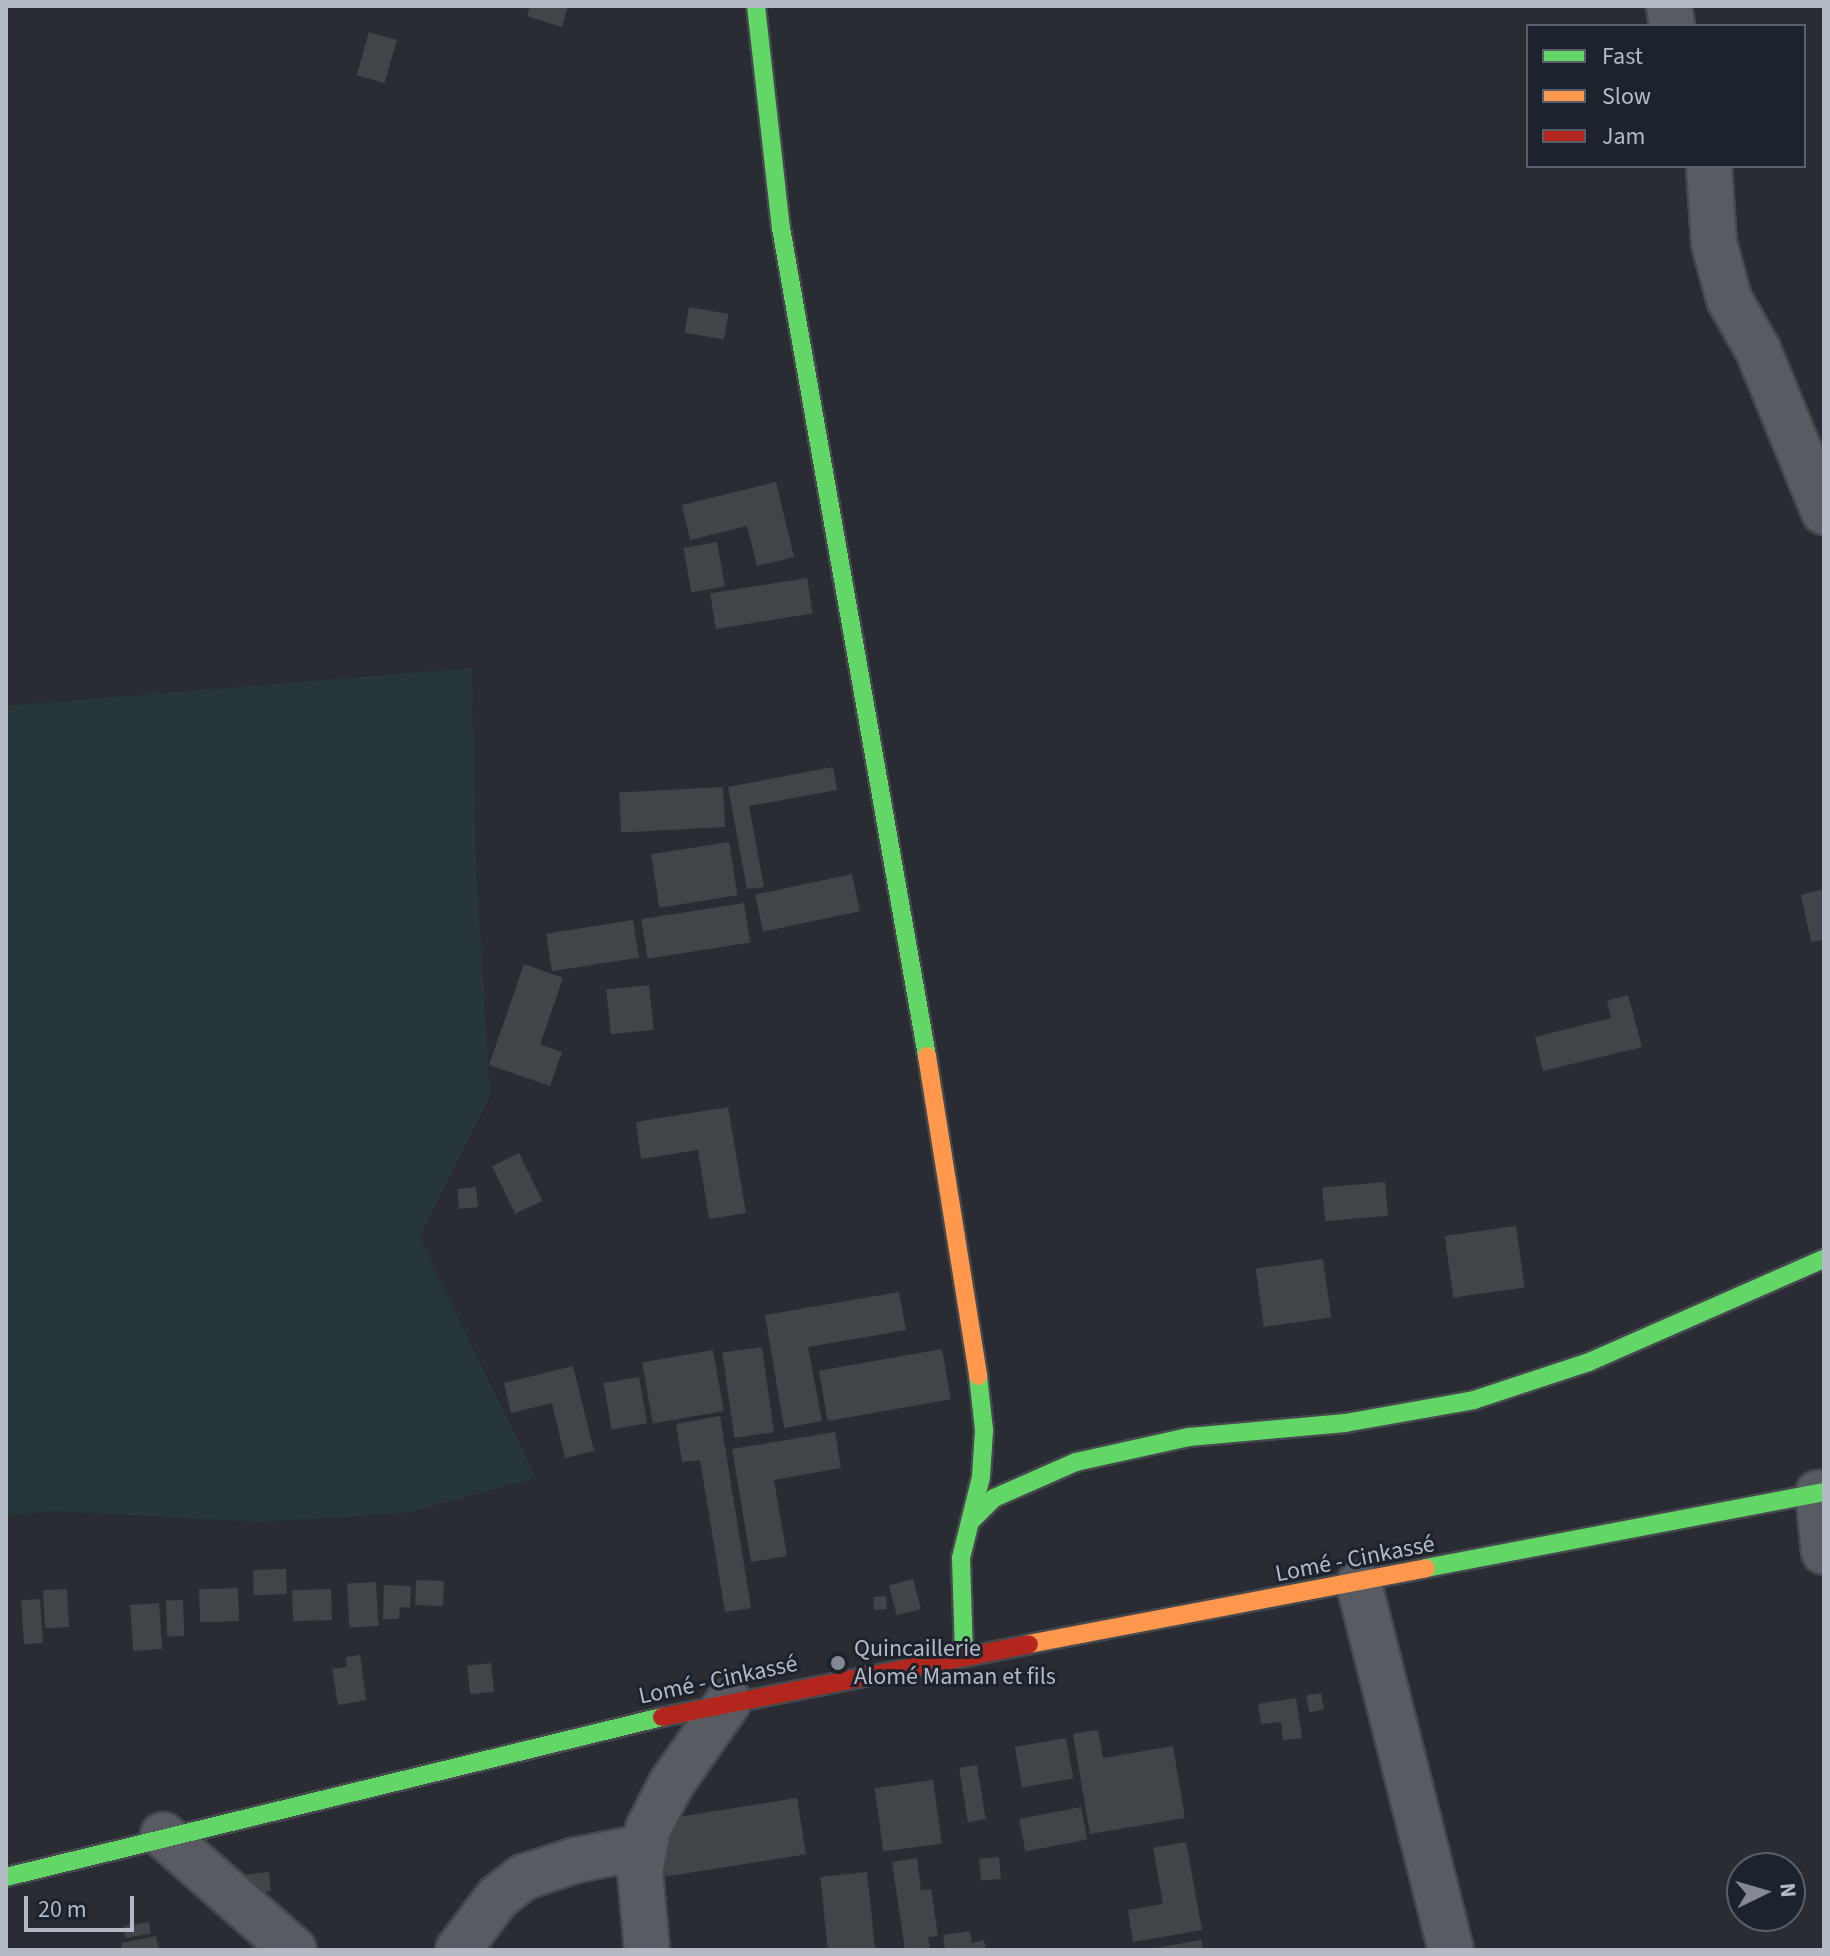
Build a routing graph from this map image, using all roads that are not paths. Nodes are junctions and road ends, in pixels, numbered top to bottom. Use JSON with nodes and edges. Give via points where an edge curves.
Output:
{"nodes":[{"id":1,"x":756,"y":6,"type":"edge"},
{"id":2,"x":1709,"y":168,"type":"edge"},
{"id":3,"x":1824,"y":512,"type":"edge"},
{"id":4,"x":1824,"y":1259,"type":"edge"},
{"id":5,"x":1821,"y":1492,"type":"edge"},
{"id":6,"x":971,"y":1521,"type":"junction"},
{"id":7,"x":1824,"y":1552,"type":"edge"},
{"id":8,"x":1359,"y":1584,"type":"junction"},
{"id":9,"x":964,"y":1654,"type":"junction"},
{"id":10,"x":729,"y":1701,"type":"junction"},
{"id":11,"x":163,"y":1835,"type":"junction"},
{"id":12,"x":643,"y":1847,"type":"junction"},
{"id":13,"x":6,"y":1877,"type":"edge"},
{"id":14,"x":294,"y":1950,"type":"edge"},
{"id":15,"x":458,"y":1950,"type":"edge"},
{"id":16,"x":647,"y":1950,"type":"edge"},
{"id":17,"x":1451,"y":1950,"type":"edge"}],
"edges":[{"from":1,"to":6,"type":"main road","via":[[781,228],[886,803],[979,1380],[984,1430]]},
{"from":2,"to":3,"type":"street","via":[[1714,243],[1729,299],[1758,350]]},
{"from":4,"to":6,"type":"main road","via":[[1589,1362],[1474,1400],[1345,1423],[1189,1437],[1076,1462],[994,1498]]},
{"from":5,"to":7,"type":"street"},
{"from":5,"to":8,"type":"main road","name":"Lomé - Cinkassé"},
{"from":6,"to":9,"type":"main road","via":[[961,1558]]},
{"from":8,"to":9,"type":"main road","name":"Lomé - Cinkassé"},
{"from":8,"to":17,"type":"street"},
{"from":9,"to":10,"type":"main road","name":"Lomé - Cinkassé"},
{"from":10,"to":11,"type":"main road","name":"Lomé - Cinkassé"},
{"from":10,"to":12,"type":"street","via":[[671,1784]]},
{"from":11,"to":13,"type":"main road","name":"Lomé - Cinkassé"},
{"from":11,"to":14,"type":"street"},
{"from":12,"to":15,"type":"street","via":[[524,1877],[498,1897]]},
{"from":12,"to":16,"type":"street"}]}
